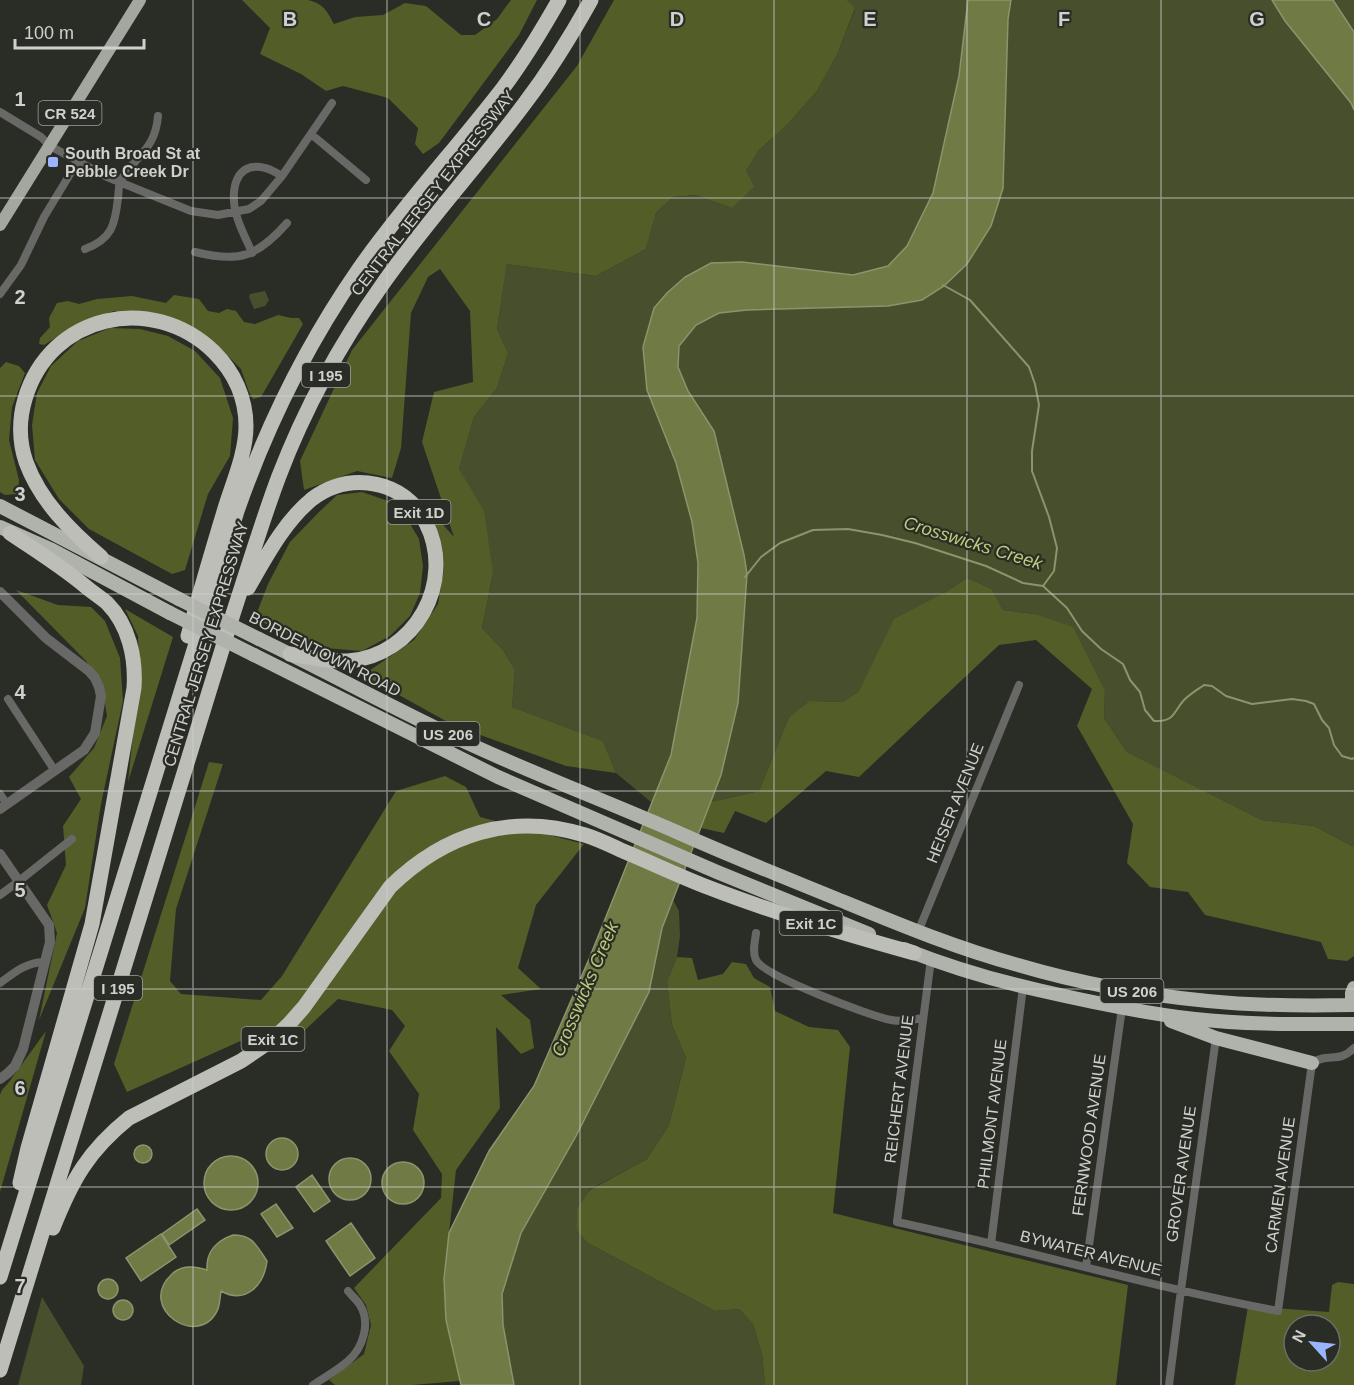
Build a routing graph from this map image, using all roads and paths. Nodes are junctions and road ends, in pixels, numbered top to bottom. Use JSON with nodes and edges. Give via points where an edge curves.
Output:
{"nodes":[{"id":1,"x":140,"y":0,"type":"edge"},
{"id":2,"x":559,"y":0,"type":"edge"},
{"id":3,"x":591,"y":0,"type":"edge"},
{"id":4,"x":332,"y":103,"type":"dead end"},
{"id":5,"x":0,"y":112,"type":"edge"},
{"id":6,"x":158,"y":116,"type":"dead end"},
{"id":7,"x":311,"y":134,"type":"junction"},
{"id":8,"x":50,"y":146,"type":"junction"},
{"id":9,"x":78,"y":161,"type":"junction"},
{"id":10,"x":282,"y":176,"type":"junction"},
{"id":11,"x":366,"y":180,"type":"dead end"},
{"id":12,"x":119,"y":182,"type":"junction"},
{"id":13,"x":235,"y":213,"type":"junction"},
{"id":14,"x":286,"y":224,"type":"dead end"},
{"id":15,"x":0,"y":225,"type":"edge"},
{"id":16,"x":85,"y":249,"type":"dead end"},
{"id":17,"x":195,"y":252,"type":"dead end"},
{"id":18,"x":252,"y":253,"type":"junction"},
{"id":19,"x":0,"y":294,"type":"edge"},
{"id":20,"x":0,"y":506,"type":"edge"},
{"id":21,"x":5,"y":530,"type":"edge"},
{"id":22,"x":101,"y":557,"type":"junction"},
{"id":23,"x":0,"y":592,"type":"edge"},
{"id":24,"x":233,"y":614,"type":"junction"},
{"id":25,"x":290,"y":654,"type":"junction"},
{"id":26,"x":1019,"y":686,"type":"dead end"},
{"id":27,"x":8,"y":699,"type":"dead end"},
{"id":28,"x":55,"y":771,"type":"junction"},
{"id":29,"x":0,"y":794,"type":"edge"},
{"id":30,"x":4,"y":807,"type":"edge"},
{"id":31,"x":72,"y":839,"type":"dead end"},
{"id":32,"x":132,"y":850,"type":"junction"},
{"id":33,"x":0,"y":854,"type":"edge"},
{"id":34,"x":19,"y":881,"type":"junction"},
{"id":35,"x":0,"y":895,"type":"edge"},
{"id":36,"x":918,"y":932,"type":"junction"},
{"id":37,"x":756,"y":933,"type":"dead end"},
{"id":38,"x":914,"y":953,"type":"junction"},
{"id":39,"x":931,"y":959,"type":"junction"},
{"id":40,"x":44,"y":962,"type":"junction"},
{"id":41,"x":0,"y":983,"type":"edge"},
{"id":42,"x":1023,"y":987,"type":"junction"},
{"id":43,"x":1354,"y":988,"type":"edge"},
{"id":44,"x":1122,"y":1008,"type":"junction"},
{"id":45,"x":1354,"y":1008,"type":"edge"},
{"id":46,"x":1147,"y":1012,"type":"junction"},
{"id":47,"x":923,"y":1018,"type":"junction"},
{"id":48,"x":1354,"y":1024,"type":"edge"},
{"id":49,"x":1216,"y":1038,"type":"junction"},
{"id":50,"x":1354,"y":1048,"type":"edge"},
{"id":51,"x":1312,"y":1063,"type":"junction"},
{"id":52,"x":0,"y":1079,"type":"edge"},
{"id":53,"x":897,"y":1222,"type":"joint"},
{"id":54,"x":991,"y":1244,"type":"junction"},
{"id":55,"x":0,"y":1267,"type":"edge"},
{"id":56,"x":1086,"y":1267,"type":"junction"},
{"id":57,"x":0,"y":1277,"type":"edge"},
{"id":58,"x":1181,"y":1290,"type":"junction"},
{"id":59,"x":348,"y":1291,"type":"dead end"},
{"id":60,"x":1278,"y":1311,"type":"joint"},
{"id":61,"x":1,"y":1366,"type":"edge"},
{"id":62,"x":313,"y":1385,"type":"edge"},
{"id":63,"x":1169,"y":1385,"type":"edge"}],
"edges":[{"from":1,"to":8,"type":"main road","number":"CR 524"},
{"from":2,"to":32,"type":"highway","name":"CENTRAL JERSEY EXPRESSWAY","number":"I 195","via":[[503,87],[359,269],[286,393],[237,512]]},
{"from":3,"to":24,"type":"highway","name":"CENTRAL JERSEY EXPRESSWAY","number":"I 195","via":[[525,104],[409,248],[332,363],[279,476]]},
{"from":4,"to":7,"type":"street"},
{"from":5,"to":8,"type":"street"},
{"from":6,"to":12,"type":"street","via":[[150,145]]},
{"from":7,"to":10,"type":"street"},
{"from":7,"to":11,"type":"street"},
{"from":8,"to":9,"type":"street"},
{"from":8,"to":15,"type":"main road","number":"CR 524"},
{"from":9,"to":12,"type":"street"},
{"from":9,"to":19,"type":"street","via":[[21,265]]},
{"from":10,"to":13,"type":"street","via":[[261,201]]},
{"from":10,"to":13,"type":"street","via":[[262,167],[243,172],[235,182]]},
{"from":12,"to":13,"type":"street","via":[[191,211]]},
{"from":12,"to":16,"type":"street","via":[[114,225],[103,240]]},
{"from":13,"to":18,"type":"street"},
{"from":14,"to":18,"type":"street"},
{"from":17,"to":18,"type":"street","via":[[230,258]]},
{"from":20,"to":22,"type":"highway","name":"BORDENTOWN ROAD"},
{"from":21,"to":38,"type":"highway","name":"BORDENTOWN ROAD","number":"US 206","bridge":true,"via":[[52,550],[459,759],[552,802]]},
{"from":21,"to":55,"type":"highway","via":[[107,603],[123,626],[135,672],[92,924],[28,1148]]},
{"from":22,"to":25,"type":"highway","name":"BORDENTOWN ROAD","number":"US 206","bridge":true},
{"from":22,"to":32,"type":"highway","via":[[53,509],[33,479],[22,447],[23,406],[43,362],[76,332],[106,321],[152,319],[180,328],[219,357],[236,381],[246,426],[242,453],[200,593]]},
{"from":23,"to":28,"type":"street","via":[[46,638],[89,671],[99,687],[97,725],[91,741]]},
{"from":24,"to":25,"type":"highway","number":"Exit 1D","via":[[288,525],[322,493],[348,483],[362,483],[387,487],[408,499],[429,528],[436,555],[432,595],[419,621],[398,642],[361,659],[326,660]]},
{"from":24,"to":61,"type":"highway","name":"CENTRAL JERSEY EXPRESSWAY","number":"I 195"},
{"from":25,"to":36,"type":"highway","name":"BORDENTOWN ROAD","number":"US 206","via":[[463,741],[560,784]]},
{"from":26,"to":36,"type":"street","name":"HEISER AVENUE"},
{"from":27,"to":28,"type":"street"},
{"from":28,"to":30,"type":"street"},
{"from":29,"to":30,"type":"street"},
{"from":31,"to":34,"type":"street"},
{"from":32,"to":57,"type":"highway","name":"CENTRAL JERSEY EXPRESSWAY","number":"I 195"},
{"from":33,"to":34,"type":"street"},
{"from":34,"to":35,"type":"street"},
{"from":34,"to":40,"type":"street","via":[[49,925],[50,942]]},
{"from":36,"to":45,"type":"highway","number":"US 206","via":[[1026,968],[1161,996]]},
{"from":37,"to":47,"type":"street","via":[[754,949],[762,968],[876,1016],[906,1021]]},
{"from":38,"to":39,"type":"highway","number":"US 206"},
{"from":38,"to":61,"type":"highway","number":"Exit 1C","via":[[778,913],[569,830],[510,827],[453,842],[404,873],[390,887],[304,1007],[272,1040],[241,1061],[129,1118],[97,1147],[66,1196]]},
{"from":39,"to":42,"type":"highway","number":"US 206"},
{"from":39,"to":47,"type":"street","name":"REICHERT AVENUE"},
{"from":40,"to":41,"type":"street","via":[[25,965]]},
{"from":40,"to":52,"type":"street","via":[[23,1049],[15,1066]]},
{"from":42,"to":44,"type":"highway","number":"US 206"},
{"from":42,"to":54,"type":"street","name":"PHILMONT AVENUE"},
{"from":43,"to":45,"type":"highway"},
{"from":44,"to":46,"type":"highway","number":"US 206"},
{"from":44,"to":56,"type":"street","name":"FERNWOOD AVENUE"},
{"from":46,"to":48,"type":"highway","number":"US 206","via":[[1232,1022]]},
{"from":46,"to":49,"type":"highway"},
{"from":47,"to":53,"type":"street","name":"REICHERT AVENUE"},
{"from":49,"to":51,"type":"highway"},
{"from":49,"to":58,"type":"street","name":"GROVER AVENUE"},
{"from":50,"to":51,"type":"street","via":[[1340,1058]]},
{"from":51,"to":60,"type":"street","name":"CARMEN AVENUE"},
{"from":53,"to":54,"type":"street","name":"BYWATER AVENUE"},
{"from":54,"to":56,"type":"street","name":"BYWATER AVENUE"},
{"from":56,"to":58,"type":"street","name":"BYWATER AVENUE"},
{"from":58,"to":60,"type":"street","name":"BYWATER AVENUE"},
{"from":58,"to":63,"type":"street","name":"GROVER AVENUE"},
{"from":59,"to":62,"type":"street","via":[[362,1308],[365,1328],[360,1347],[347,1362]]}]}
